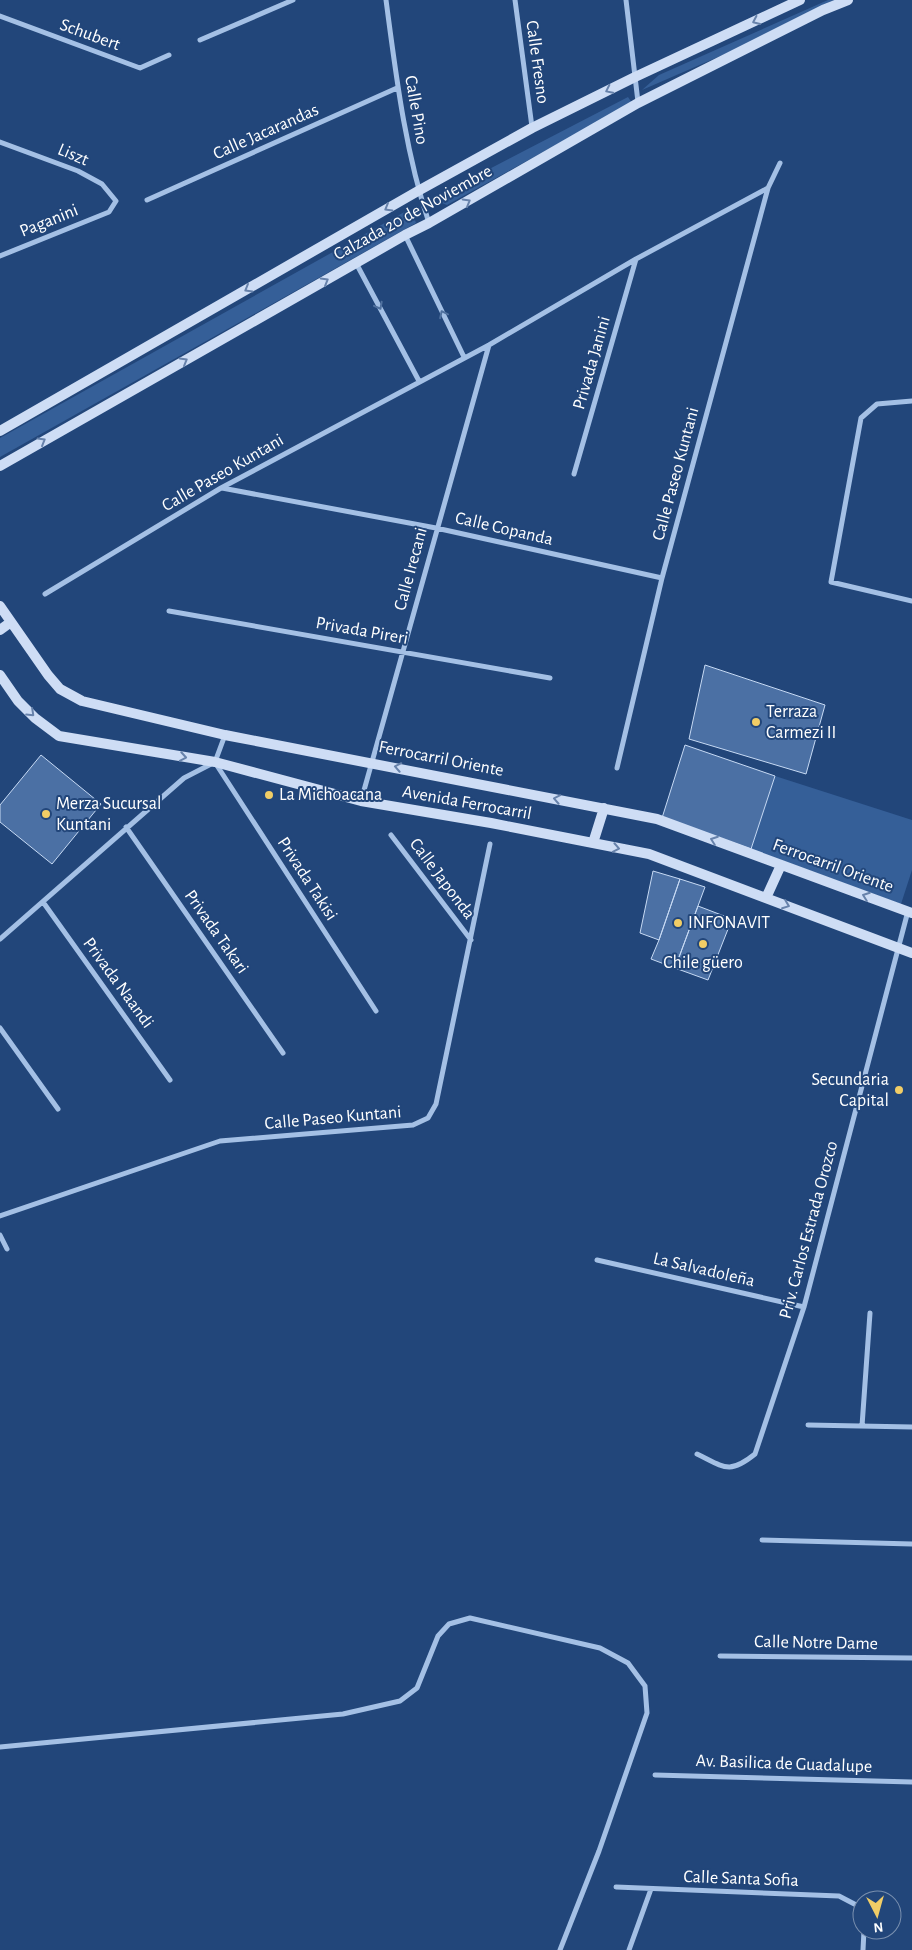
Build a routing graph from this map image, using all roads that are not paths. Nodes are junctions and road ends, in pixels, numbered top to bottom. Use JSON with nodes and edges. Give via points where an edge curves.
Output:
{"nodes":[{"id":1,"x":292,"y":0,"type":"edge"},
{"id":2,"x":386,"y":0,"type":"edge"},
{"id":3,"x":515,"y":0,"type":"edge"},
{"id":4,"x":626,"y":0,"type":"edge"},
{"id":5,"x":800,"y":0,"type":"edge"},
{"id":6,"x":848,"y":0,"type":"edge"},
{"id":7,"x":0,"y":16,"type":"edge"},
{"id":8,"x":200,"y":40,"type":"dead end"},
{"id":9,"x":169,"y":55,"type":"dead end"},
{"id":10,"x":635,"y":77,"type":"junction"},
{"id":11,"x":397,"y":88,"type":"junction"},
{"id":12,"x":638,"y":103,"type":"junction"},
{"id":13,"x":532,"y":128,"type":"junction"},
{"id":14,"x":0,"y":142,"type":"edge"},
{"id":15,"x":780,"y":163,"type":"dead end"},
{"id":16,"x":768,"y":188,"type":"junction"},
{"id":17,"x":418,"y":191,"type":"junction"},
{"id":18,"x":146,"y":200,"type":"dead end"},
{"id":19,"x":109,"y":212,"type":"joint"},
{"id":20,"x":429,"y":223,"type":"junction"},
{"id":21,"x":405,"y":235,"type":"junction"},
{"id":22,"x":0,"y":256,"type":"edge"},
{"id":23,"x":636,"y":259,"type":"junction"},
{"id":24,"x":356,"y":263,"type":"junction"},
{"id":25,"x":489,"y":345,"type":"junction"},
{"id":26,"x":464,"y":358,"type":"junction"},
{"id":27,"x":419,"y":381,"type":"junction"},
{"id":28,"x":912,"y":401,"type":"edge"},
{"id":29,"x":0,"y":431,"type":"edge"},
{"id":30,"x":0,"y":466,"type":"edge"},
{"id":31,"x":574,"y":474,"type":"dead end"},
{"id":32,"x":221,"y":488,"type":"junction"},
{"id":33,"x":436,"y":528,"type":"junction"},
{"id":34,"x":662,"y":578,"type":"junction"},
{"id":35,"x":45,"y":594,"type":"dead end"},
{"id":36,"x":912,"y":601,"type":"edge"},
{"id":37,"x":0,"y":606,"type":"edge"},
{"id":38,"x":169,"y":611,"type":"dead end"},
{"id":39,"x":11,"y":622,"type":"junction"},
{"id":40,"x":0,"y":630,"type":"edge"},
{"id":41,"x":402,"y":652,"type":"junction"},
{"id":42,"x":0,"y":675,"type":"edge"},
{"id":43,"x":550,"y":678,"type":"dead end"},
{"id":44,"x":225,"y":735,"type":"junction"},
{"id":45,"x":215,"y":762,"type":"junction"},
{"id":46,"x":373,"y":762,"type":"junction"},
{"id":47,"x":617,"y":768,"type":"dead end"},
{"id":48,"x":361,"y":800,"type":"junction"},
{"id":49,"x":604,"y":808,"type":"junction"},
{"id":50,"x":126,"y":828,"type":"junction"},
{"id":51,"x":391,"y":835,"type":"dead end"},
{"id":52,"x":593,"y":843,"type":"junction"},
{"id":53,"x":490,"y":844,"type":"dead end"},
{"id":54,"x":781,"y":865,"type":"junction"},
{"id":55,"x":766,"y":898,"type":"junction"},
{"id":56,"x":43,"y":902,"type":"junction"},
{"id":57,"x":910,"y":912,"type":"edge"},
{"id":58,"x":0,"y":939,"type":"edge"},
{"id":59,"x":471,"y":940,"type":"junction"},
{"id":60,"x":897,"y":947,"type":"junction"},
{"id":61,"x":912,"y":953,"type":"edge"},
{"id":62,"x":376,"y":1011,"type":"dead end"},
{"id":63,"x":0,"y":1028,"type":"edge"},
{"id":64,"x":283,"y":1053,"type":"dead end"},
{"id":65,"x":170,"y":1080,"type":"dead end"},
{"id":66,"x":58,"y":1109,"type":"dead end"},
{"id":67,"x":0,"y":1216,"type":"edge"},
{"id":68,"x":0,"y":1235,"type":"edge"},
{"id":69,"x":7,"y":1248,"type":"dead end"},
{"id":70,"x":597,"y":1260,"type":"dead end"},
{"id":71,"x":804,"y":1308,"type":"junction"},
{"id":72,"x":870,"y":1313,"type":"dead end"},
{"id":73,"x":808,"y":1425,"type":"dead end"},
{"id":74,"x":862,"y":1426,"type":"junction"},
{"id":75,"x":912,"y":1427,"type":"edge"},
{"id":76,"x":697,"y":1454,"type":"dead end"},
{"id":77,"x":762,"y":1540,"type":"dead end"},
{"id":78,"x":912,"y":1544,"type":"edge"},
{"id":79,"x":720,"y":1656,"type":"dead end"},
{"id":80,"x":912,"y":1658,"type":"edge"},
{"id":81,"x":0,"y":1747,"type":"edge"},
{"id":82,"x":655,"y":1775,"type":"dead end"},
{"id":83,"x":912,"y":1782,"type":"edge"},
{"id":84,"x":616,"y":1887,"type":"dead end"},
{"id":85,"x":651,"y":1889,"type":"junction"},
{"id":86,"x":852,"y":1903,"type":"edge"},
{"id":87,"x":560,"y":1950,"type":"edge"},
{"id":88,"x":629,"y":1950,"type":"edge"}],
"edges":[{"from":1,"to":8,"type":"street"},
{"from":2,"to":11,"type":"street","name":"Calle Pino"},
{"from":3,"to":13,"type":"street","name":"Calle Fresno"},
{"from":4,"to":10,"type":"street"},
{"from":5,"to":10,"type":"main road","name":"Calzada 20 de Noviembre","one_way":true},
{"from":6,"to":12,"type":"main road","name":"Calzada 20 de Noviembre"},
{"from":7,"to":9,"type":"street","name":"Schubert","via":[[140,68]]},
{"from":10,"to":12,"type":"street"},
{"from":10,"to":13,"type":"main road","name":"Calzada 20 de Noviembre","one_way":true},
{"from":11,"to":17,"type":"street","name":"Calle Pino"},
{"from":11,"to":18,"type":"street","name":"Calle Jacarandas"},
{"from":20,"to":12,"type":"main road","name":"Calzada 20 de Noviembre","one_way":true},
{"from":13,"to":17,"type":"main road","name":"Calzada 20 de Noviembre"},
{"from":14,"to":19,"type":"street","name":"Liszt","via":[[78,171],[102,184],[116,202]]},
{"from":15,"to":16,"type":"street","name":"Calle Paseo Kuntani"},
{"from":16,"to":23,"type":"street","name":"Calle Paseo Kuntani"},
{"from":16,"to":34,"type":"street","name":"Calle Paseo Kuntani"},
{"from":17,"to":20,"type":"street","name":"Calle Pino"},
{"from":17,"to":29,"type":"main road","name":"Calzada 20 de Noviembre","one_way":true},
{"from":19,"to":22,"type":"street","name":"Paganini"},
{"from":20,"to":21,"type":"main road","name":"Calzada 20 de Noviembre"},
{"from":21,"to":24,"type":"main road","name":"Calzada 20 de Noviembre"},
{"from":26,"to":21,"type":"street","one_way":true},
{"from":23,"to":25,"type":"street","name":"Calle Paseo Kuntani"},
{"from":23,"to":31,"type":"street","name":"Privada Janini"},
{"from":24,"to":27,"type":"street","one_way":true},
{"from":30,"to":24,"type":"main road","name":"Calzada 20 de Noviembre","one_way":true},
{"from":25,"to":26,"type":"street","name":"Calle Paseo Kuntani"},
{"from":25,"to":33,"type":"street","name":"Calle Irecani"},
{"from":26,"to":27,"type":"street","name":"Calle Paseo Kuntani"},
{"from":27,"to":32,"type":"street","name":"Calle Paseo Kuntani"},
{"from":28,"to":36,"type":"street","via":[[877,404],[861,418],[831,582]]},
{"from":32,"to":33,"type":"street","name":"Calle Copanda"},
{"from":32,"to":35,"type":"street","name":"Calle Paseo Kuntani"},
{"from":33,"to":34,"type":"street","name":"Calle Copanda"},
{"from":33,"to":41,"type":"street","name":"Calle Irecani"},
{"from":34,"to":47,"type":"street","name":"Calle Paseo Kuntani"},
{"from":37,"to":39,"type":"main road","name":"Ferrocarril Oriente"},
{"from":38,"to":41,"type":"street","name":"Privada Pireri"},
{"from":39,"to":40,"type":"main road"},
{"from":39,"to":44,"type":"main road","name":"Ferrocarril Oriente","via":[[60,689],[82,701]]},
{"from":41,"to":43,"type":"street","name":"Privada Pireri"},
{"from":41,"to":46,"type":"street","name":"Calle Irecani"},
{"from":42,"to":45,"type":"main road","name":"Avenida Ferrocarril","one_way":true,"via":[[18,701],[59,736]]},
{"from":44,"to":45,"type":"street"},
{"from":44,"to":46,"type":"main road","name":"Ferrocarril Oriente"},
{"from":45,"to":48,"type":"main road","name":"Avenida Ferrocarril"},
{"from":45,"to":50,"type":"street","via":[[184,778]]},
{"from":45,"to":62,"type":"street","name":"Privada Takisi"},
{"from":46,"to":48,"type":"street","name":"Calle Irecani"},
{"from":49,"to":46,"type":"main road","name":"Ferrocarril Oriente","one_way":true},
{"from":48,"to":52,"type":"main road","name":"Avenida Ferrocarril"},
{"from":49,"to":52,"type":"main road"},
{"from":54,"to":49,"type":"main road","name":"Ferrocarril Oriente","one_way":true,"via":[[657,819]]},
{"from":50,"to":56,"type":"street"},
{"from":50,"to":64,"type":"street","name":"Privada Takari"},
{"from":51,"to":59,"type":"street","name":"Calle Japonda"},
{"from":52,"to":55,"type":"main road","name":"Avenida Ferrocarril","one_way":true,"via":[[649,854]]},
{"from":53,"to":59,"type":"street","name":"Calle Paseo Kuntani"},
{"from":54,"to":55,"type":"main road"},
{"from":57,"to":54,"type":"main road","name":"Ferrocarril Oriente","one_way":true},
{"from":55,"to":60,"type":"main road","name":"Avenida Ferrocarril","one_way":true},
{"from":56,"to":58,"type":"street"},
{"from":56,"to":65,"type":"street","name":"Privada Naandi"},
{"from":57,"to":60,"type":"street","name":"Ferrocarril Oriente"},
{"from":59,"to":67,"type":"street","name":"Calle Paseo Kuntani","via":[[436,1104],[428,1118],[413,1125],[220,1141]]},
{"from":60,"to":61,"type":"main road","name":"Avenida Ferrocarril"},
{"from":60,"to":71,"type":"street","name":"Priv. Carlos Estrada Orozco"},
{"from":63,"to":66,"type":"street"},
{"from":68,"to":69,"type":"street"},
{"from":70,"to":71,"type":"street","name":"La Salvadoleña"},
{"from":71,"to":76,"type":"street","name":"Priv. Carlos Estrada Orozco","via":[[754,1454],[740,1466],[726,1468]]},
{"from":72,"to":74,"type":"street"},
{"from":73,"to":74,"type":"street"},
{"from":74,"to":75,"type":"street"},
{"from":77,"to":78,"type":"street"},
{"from":79,"to":80,"type":"street","name":"Calle Notre Dame"},
{"from":81,"to":87,"type":"street","via":[[343,1714],[400,1701],[417,1688],[438,1636],[449,1624],[470,1618],[600,1648],[628,1663],[645,1686],[647,1713]]},
{"from":82,"to":83,"type":"street","name":"Av. Basilica de Guadalupe"},
{"from":84,"to":85,"type":"street","name":"Calle Santa Sofia"},
{"from":85,"to":86,"type":"street","name":"Calle Santa Sofia","via":[[839,1896]]},
{"from":85,"to":88,"type":"street"}]}
